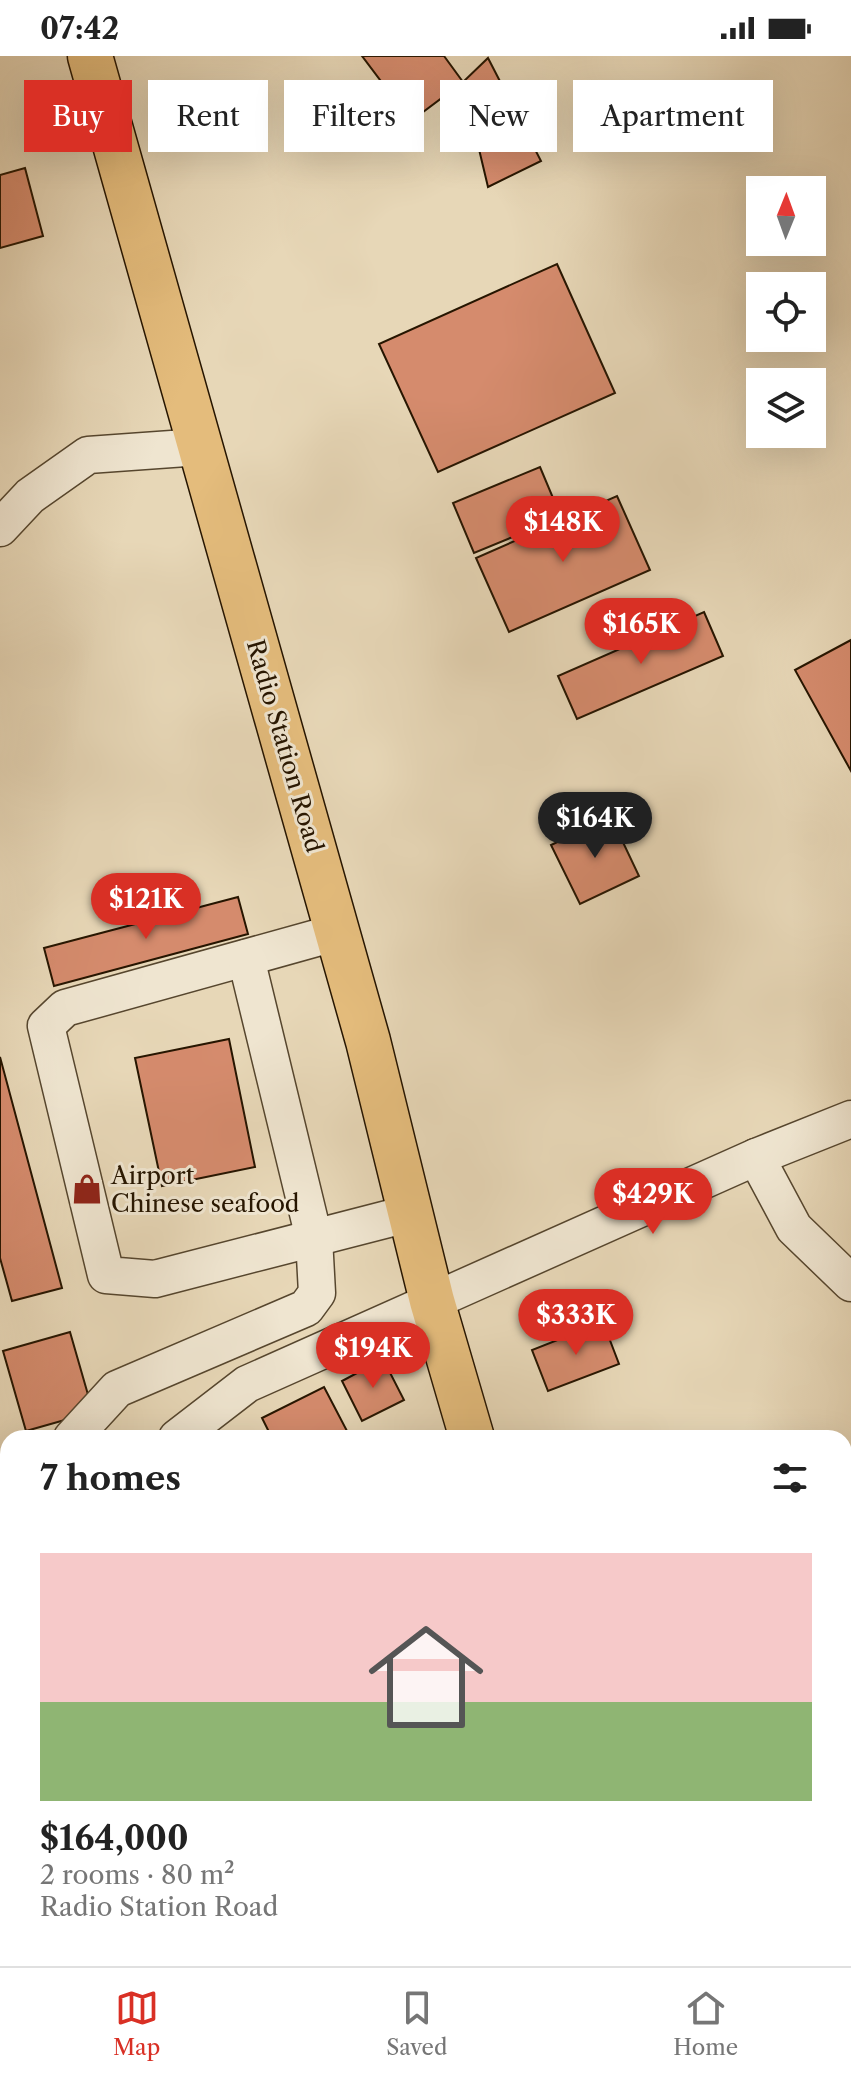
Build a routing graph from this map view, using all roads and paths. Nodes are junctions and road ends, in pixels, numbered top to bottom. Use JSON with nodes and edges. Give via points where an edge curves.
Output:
{"nodes":[{"id":1,"x":90,"y":56,"type":"edge"},
{"id":2,"x":200,"y":447,"type":"junction"},
{"id":3,"x":0,"y":528,"type":"edge"},
{"id":4,"x":338,"y":932,"type":"junction"},
{"id":5,"x":246,"y":958,"type":"junction"},
{"id":6,"x":851,"y":1119,"type":"edge"},
{"id":7,"x":756,"y":1157,"type":"junction"},
{"id":8,"x":411,"y":1213,"type":"junction"},
{"id":9,"x":314,"y":1238,"type":"junction"},
{"id":10,"x":851,"y":1283,"type":"edge"},
{"id":11,"x":432,"y":1301,"type":"junction"},
{"id":12,"x":205,"y":1414,"type":"junction"},
{"id":13,"x":79,"y":1430,"type":"edge"},
{"id":14,"x":165,"y":1430,"type":"edge"},
{"id":15,"x":186,"y":1430,"type":"edge"},
{"id":16,"x":470,"y":1430,"type":"edge"}],
"edges":[{"from":1,"to":2,"type":"main road","name":"Radio Station Road"},
{"from":2,"to":3,"type":"street","via":[[88,455],[30,496]]},
{"from":2,"to":4,"type":"main road","name":"Radio Station Road"},
{"from":4,"to":5,"type":"street"},
{"from":4,"to":8,"type":"main road","name":"Radio Station Road"},
{"from":5,"to":9,"type":"street"},
{"from":5,"to":9,"type":"street","via":[[65,1008],[46,1026],[102,1259],[106,1275],[155,1279]]},
{"from":6,"to":7,"type":"street"},
{"from":7,"to":10,"type":"street","via":[[794,1228]]},
{"from":7,"to":11,"type":"street"},
{"from":8,"to":9,"type":"street"},
{"from":8,"to":11,"type":"main road","name":"Radio Station Road"},
{"from":9,"to":13,"type":"street","via":[[317,1293],[306,1308],[117,1389]]},
{"from":11,"to":12,"type":"street","via":[[247,1384]]},
{"from":11,"to":16,"type":"main road","name":"Radio Station Road"},
{"from":12,"to":14,"type":"street"},
{"from":12,"to":15,"type":"street"}]}
